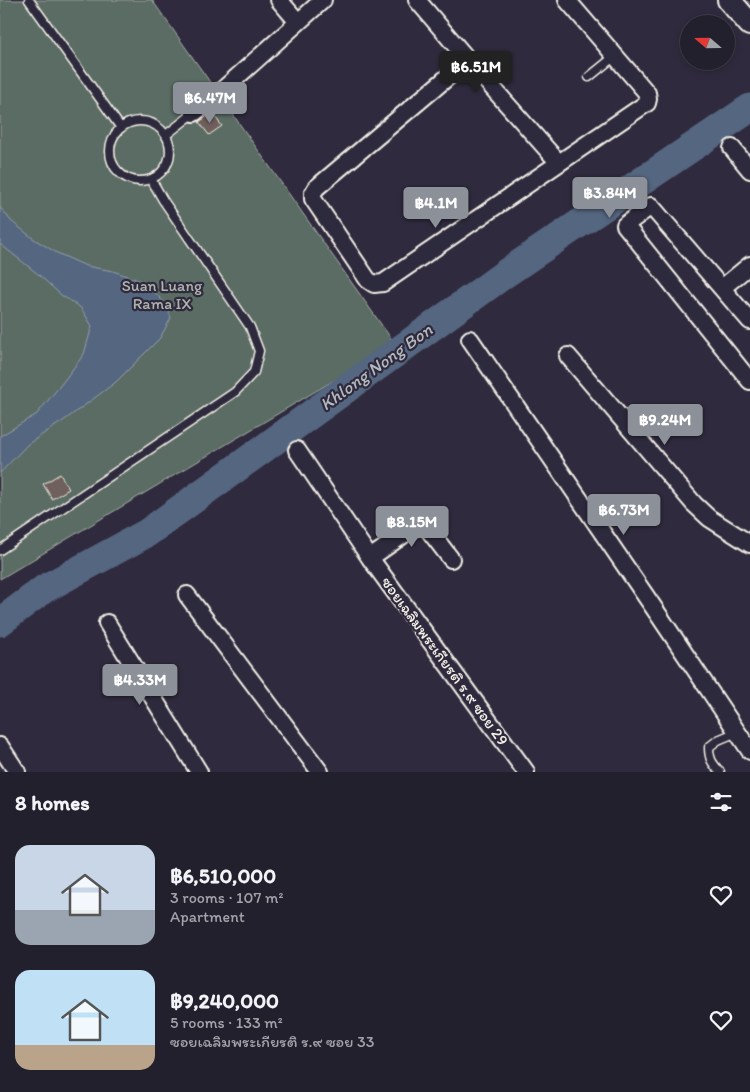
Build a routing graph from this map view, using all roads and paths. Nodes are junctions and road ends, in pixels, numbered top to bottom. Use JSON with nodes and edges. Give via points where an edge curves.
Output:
{"nodes":[{"id":1,"x":30,"y":0,"type":"edge"},
{"id":2,"x":279,"y":0,"type":"edge"},
{"id":3,"x":323,"y":0,"type":"edge"},
{"id":4,"x":417,"y":0,"type":"edge"},
{"id":5,"x":567,"y":0,"type":"edge"},
{"id":6,"x":729,"y":0,"type":"edge"},
{"id":7,"x":298,"y":22,"type":"junction"},
{"id":8,"x":750,"y":24,"type":"edge"},
{"id":9,"x":615,"y":56,"type":"junction"},
{"id":10,"x":468,"y":60,"type":"junction"},
{"id":11,"x":589,"y":77,"type":"dead end"},
{"id":12,"x":194,"y":113,"type":"joint"},
{"id":13,"x":121,"y":128,"type":"junction"},
{"id":14,"x":166,"y":135,"type":"junction"},
{"id":15,"x":732,"y":148,"type":"dead end"},
{"id":16,"x":559,"y":163,"type":"junction"},
{"id":17,"x":750,"y":170,"type":"edge"},
{"id":18,"x":151,"y":179,"type":"junction"},
{"id":19,"x":750,"y":265,"type":"edge"},
{"id":20,"x":722,"y":288,"type":"junction"},
{"id":21,"x":750,"y":321,"type":"edge"},
{"id":22,"x":470,"y":339,"type":"dead end"},
{"id":23,"x":568,"y":356,"type":"dead end"},
{"id":24,"x":750,"y":381,"type":"edge"},
{"id":25,"x":298,"y":450,"type":"dead end"},
{"id":26,"x":750,"y":544,"type":"edge"},
{"id":27,"x":0,"y":550,"type":"edge"},
{"id":28,"x":370,"y":558,"type":"junction"},
{"id":29,"x":451,"y":559,"type":"dead end"},
{"id":30,"x":187,"y":595,"type":"dead end"},
{"id":31,"x":107,"y":623,"type":"dead end"},
{"id":32,"x":737,"y":732,"type":"junction"},
{"id":33,"x":0,"y":746,"type":"edge"},
{"id":34,"x":750,"y":751,"type":"edge"},
{"id":35,"x":17,"y":772,"type":"edge"},
{"id":36,"x":199,"y":772,"type":"edge"},
{"id":37,"x":320,"y":772,"type":"edge"},
{"id":38,"x":526,"y":772,"type":"edge"},
{"id":39,"x":720,"y":772,"type":"edge"}],
"edges":[{"from":1,"to":13,"type":"lane"},
{"from":2,"to":7,"type":"street"},
{"from":3,"to":7,"type":"street"},
{"from":4,"to":10,"type":"street"},
{"from":5,"to":9,"type":"street"},
{"from":6,"to":8,"type":"main road"},
{"from":7,"to":12,"type":"street"},
{"from":9,"to":11,"type":"lane"},
{"from":9,"to":16,"type":"street","via":[[646,93],[647,104]]},
{"from":10,"to":16,"type":"street"},
{"from":10,"to":16,"type":"street","via":[[313,193],[368,280],[384,284]]},
{"from":12,"to":14,"type":"lane"},
{"from":13,"to":14,"type":"lane","via":[[132,122],[145,121]]},
{"from":13,"to":18,"type":"lane","via":[[113,137],[112,161],[127,178]]},
{"from":14,"to":18,"type":"lane","via":[[169,161],[162,172]]},
{"from":15,"to":17,"type":"street"},
{"from":18,"to":27,"type":"lane","via":[[250,327],[259,351],[254,372],[235,392]]},
{"from":19,"to":20,"type":"street"},
{"from":20,"to":21,"type":"street"},
{"from":20,"to":24,"type":"street","via":[[651,206],[625,225]]},
{"from":22,"to":32,"type":"street"},
{"from":23,"to":26,"type":"street","via":[[694,504],[709,518]]},
{"from":25,"to":28,"type":"street","name":"ซอยเฉลิมพระเกียรติ ร.๙ ซอย 29"},
{"from":28,"to":29,"type":"street","via":[[420,524],[425,525]]},
{"from":28,"to":38,"type":"street","name":"ซอยเฉลิมพระเกียรติ ร.๙ ซอย 29"},
{"from":30,"to":37,"type":"street"},
{"from":31,"to":36,"type":"street"},
{"from":32,"to":34,"type":"street"},
{"from":32,"to":39,"type":"lane","via":[[709,747],[709,756]]},
{"from":33,"to":35,"type":"street"}]}
